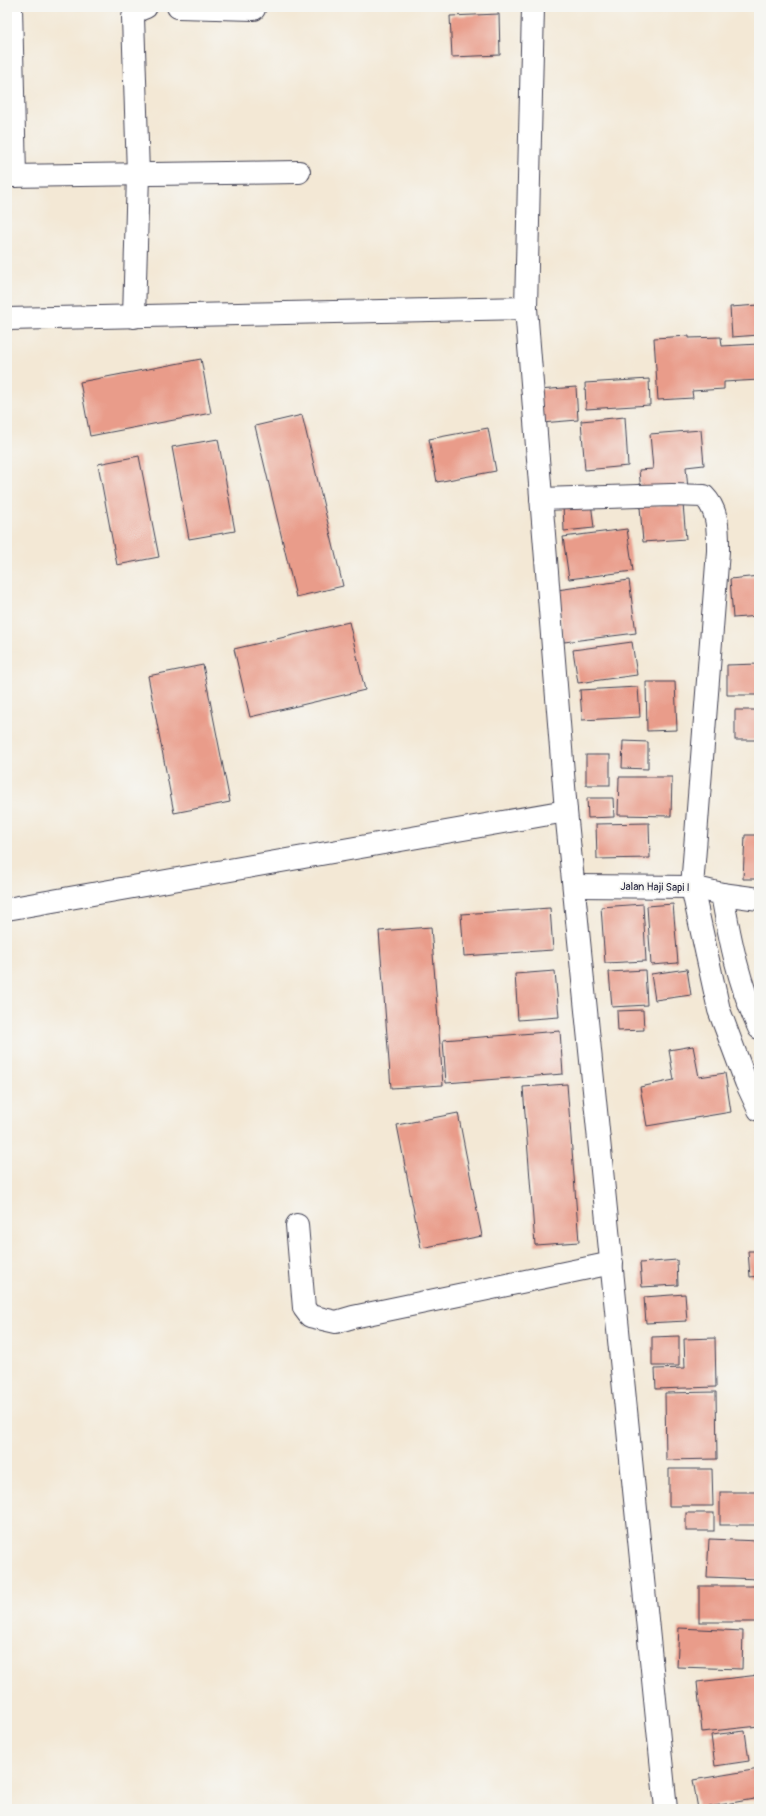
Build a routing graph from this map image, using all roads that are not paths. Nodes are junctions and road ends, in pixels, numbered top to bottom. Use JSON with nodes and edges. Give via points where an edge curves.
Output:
{"nodes":[{"id":1,"x":11,"y":7,"type":"edge"},
{"id":2,"x":146,"y":7,"type":"edge"},
{"id":3,"x":178,"y":7,"type":"edge"},
{"id":4,"x":533,"y":7,"type":"edge"},
{"id":5,"x":254,"y":9,"type":"dead end"},
{"id":6,"x":299,"y":172,"type":"dead end"},
{"id":7,"x":138,"y":174,"type":"junction"},
{"id":8,"x":11,"y":176,"type":"edge"},
{"id":9,"x":526,"y":308,"type":"junction"},
{"id":10,"x":134,"y":318,"type":"junction"},
{"id":11,"x":7,"y":319,"type":"edge"},
{"id":12,"x":541,"y":499,"type":"junction"},
{"id":13,"x":566,"y":811,"type":"junction"},
{"id":14,"x":575,"y":886,"type":"junction"},
{"id":15,"x":692,"y":887,"type":"junction"},
{"id":16,"x":722,"y":894,"type":"junction"},
{"id":17,"x":759,"y":899,"type":"edge"},
{"id":18,"x":7,"y":909,"type":"edge"},
{"id":19,"x":759,"y":1028,"type":"edge"},
{"id":20,"x":759,"y":1110,"type":"edge"},
{"id":21,"x":297,"y":1225,"type":"dead end"},
{"id":22,"x":612,"y":1263,"type":"junction"},
{"id":23,"x":666,"y":1809,"type":"edge"}],
"edges":[{"from":1,"to":8,"type":"street"},
{"from":2,"to":7,"type":"street","via":[[136,11],[133,17]]},
{"from":3,"to":5,"type":"street"},
{"from":4,"to":9,"type":"street"},
{"from":6,"to":7,"type":"street"},
{"from":7,"to":8,"type":"street"},
{"from":7,"to":10,"type":"street"},
{"from":9,"to":10,"type":"street"},
{"from":9,"to":12,"type":"street"},
{"from":10,"to":11,"type":"street"},
{"from":12,"to":13,"type":"street"},
{"from":12,"to":15,"type":"street","via":[[704,496],[714,510],[718,530],[718,551]]},
{"from":13,"to":14,"type":"street"},
{"from":13,"to":18,"type":"street"},
{"from":14,"to":15,"type":"street","name":"Jalan Haji Sapi I"},
{"from":14,"to":22,"type":"street"},
{"from":15,"to":16,"type":"street","name":"Jalan Haji Sapi I"},
{"from":15,"to":20,"type":"street","via":[[719,1010]]},
{"from":16,"to":17,"type":"street","name":"Jalan Haji Sapi I"},
{"from":16,"to":19,"type":"street","via":[[731,945],[749,1006]]},
{"from":21,"to":22,"type":"street","via":[[304,1308],[310,1316],[336,1322]]},
{"from":22,"to":23,"type":"street"}]}
